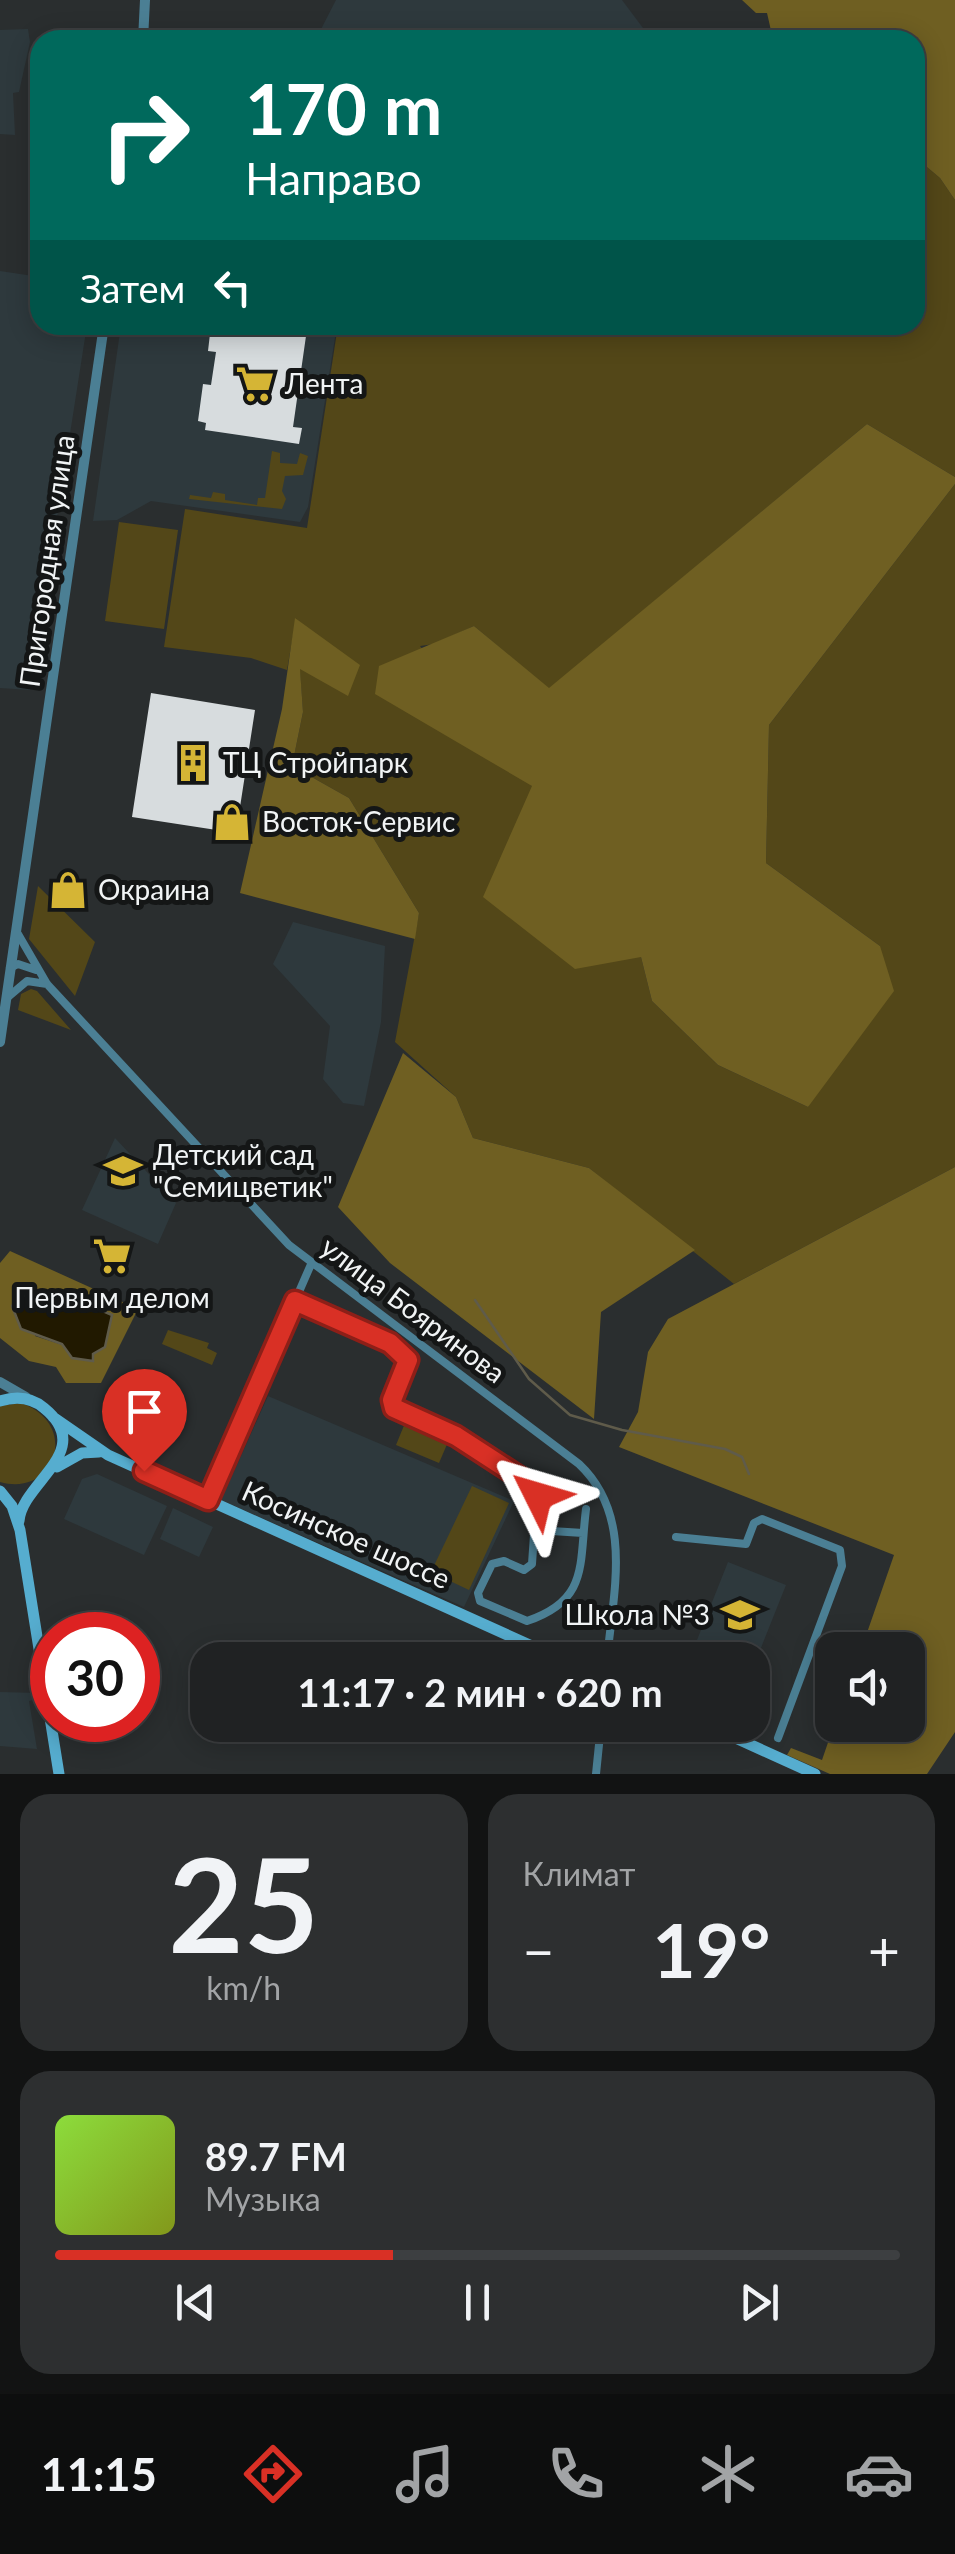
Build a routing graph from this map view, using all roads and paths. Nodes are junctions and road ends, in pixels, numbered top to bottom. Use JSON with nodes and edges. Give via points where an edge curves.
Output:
{"nodes":[{"id":1,"x":145,"y":0,"type":"edge"},
{"id":2,"x":144,"y":30,"type":"edge"},
{"id":3,"x":103,"y":335,"type":"edge"},
{"id":4,"x":16,"y":926,"type":"junction"},
{"id":5,"x":10,"y":968,"type":"junction"},
{"id":6,"x":36,"y":970,"type":"junction"},
{"id":7,"x":47,"y":984,"type":"junction"},
{"id":8,"x":3,"y":1007,"type":"edge"},
{"id":9,"x":0,"y":1042,"type":"edge"},
{"id":10,"x":312,"y":1262,"type":"junction"},
{"id":11,"x":295,"y":1301,"type":"junction"},
{"id":12,"x":0,"y":1382,"type":"edge"},
{"id":13,"x":31,"y":1400,"type":"junction"},
{"id":14,"x":0,"y":1401,"type":"edge"},
{"id":15,"x":53,"y":1417,"type":"junction"},
{"id":16,"x":108,"y":1455,"type":"junction"},
{"id":17,"x":46,"y":1478,"type":"junction"},
{"id":18,"x":0,"y":1489,"type":"edge"},
{"id":19,"x":208,"y":1500,"type":"junction"},
{"id":20,"x":586,"y":1509,"type":"dead end"},
{"id":21,"x":20,"y":1530,"type":"junction"},
{"id":22,"x":536,"y":1530,"type":"junction"},
{"id":23,"x":583,"y":1534,"type":"junction"},
{"id":24,"x":676,"y":1537,"type":"dead end"},
{"id":25,"x":522,"y":1642,"type":"edge"},
{"id":26,"x":608,"y":1642,"type":"edge"},
{"id":27,"x":778,"y":1738,"type":"dead end"},
{"id":28,"x":599,"y":1742,"type":"edge"},
{"id":29,"x":745,"y":1742,"type":"edge"},
{"id":30,"x":62,"y":1773,"type":"edge"},
{"id":31,"x":596,"y":1774,"type":"edge"},
{"id":32,"x":816,"y":1774,"type":"edge"}],
"edges":[{"from":1,"to":2,"type":"street"},
{"from":3,"to":4,"type":"street","name":"Пригородная улица"},
{"from":4,"to":5,"type":"street","name":"Пригородная улица"},
{"from":4,"to":6,"type":"street","name":"улица Бояринова"},
{"from":5,"to":6,"type":"street"},
{"from":5,"to":8,"type":"street","name":"Пригородная улица"},
{"from":6,"to":7,"type":"street","name":"улица Бояринова"},
{"from":7,"to":8,"type":"street","via":[[27,982]]},
{"from":7,"to":10,"type":"street","name":"улица Бояринова","via":[[222,1176]]},
{"from":8,"to":9,"type":"street","name":"Пригородная улица"},
{"from":10,"to":11,"type":"street"},
{"from":10,"to":26,"type":"street","name":"улица Бояринова","via":[[597,1482],[616,1532]]},
{"from":11,"to":19,"type":"street"},
{"from":11,"to":22,"type":"street","via":[[390,1343],[406,1357],[392,1406],[456,1436],[533,1486]]},
{"from":12,"to":13,"type":"street"},
{"from":13,"to":14,"type":"main road"},
{"from":13,"to":15,"type":"main road","name":"Косинское шоссе"},
{"from":15,"to":16,"type":"main road","name":"Косинское шоссе"},
{"from":15,"to":17,"type":"main road","via":[[61,1451]]},
{"from":16,"to":17,"type":"main road","via":[[82,1453]]},
{"from":16,"to":19,"type":"main road","name":"Косинское шоссе"},
{"from":17,"to":18,"type":"main road","via":[[18,1490]]},
{"from":17,"to":21,"type":"main road","via":[[22,1502]]},
{"from":18,"to":21,"type":"main road"},
{"from":19,"to":25,"type":"main road","name":"Косинское шоссе"},
{"from":20,"to":23,"type":"street"},
{"from":21,"to":30,"type":"main road"},
{"from":22,"to":23,"type":"street"},
{"from":22,"to":23,"type":"street","via":[[530,1567],[496,1562],[478,1593],[480,1600],[526,1621],[574,1592]]},
{"from":24,"to":27,"type":"street","via":[[746,1544],[762,1519],[840,1550],[842,1566]]},
{"from":28,"to":31,"type":"street"},
{"from":29,"to":32,"type":"main road"}]}
